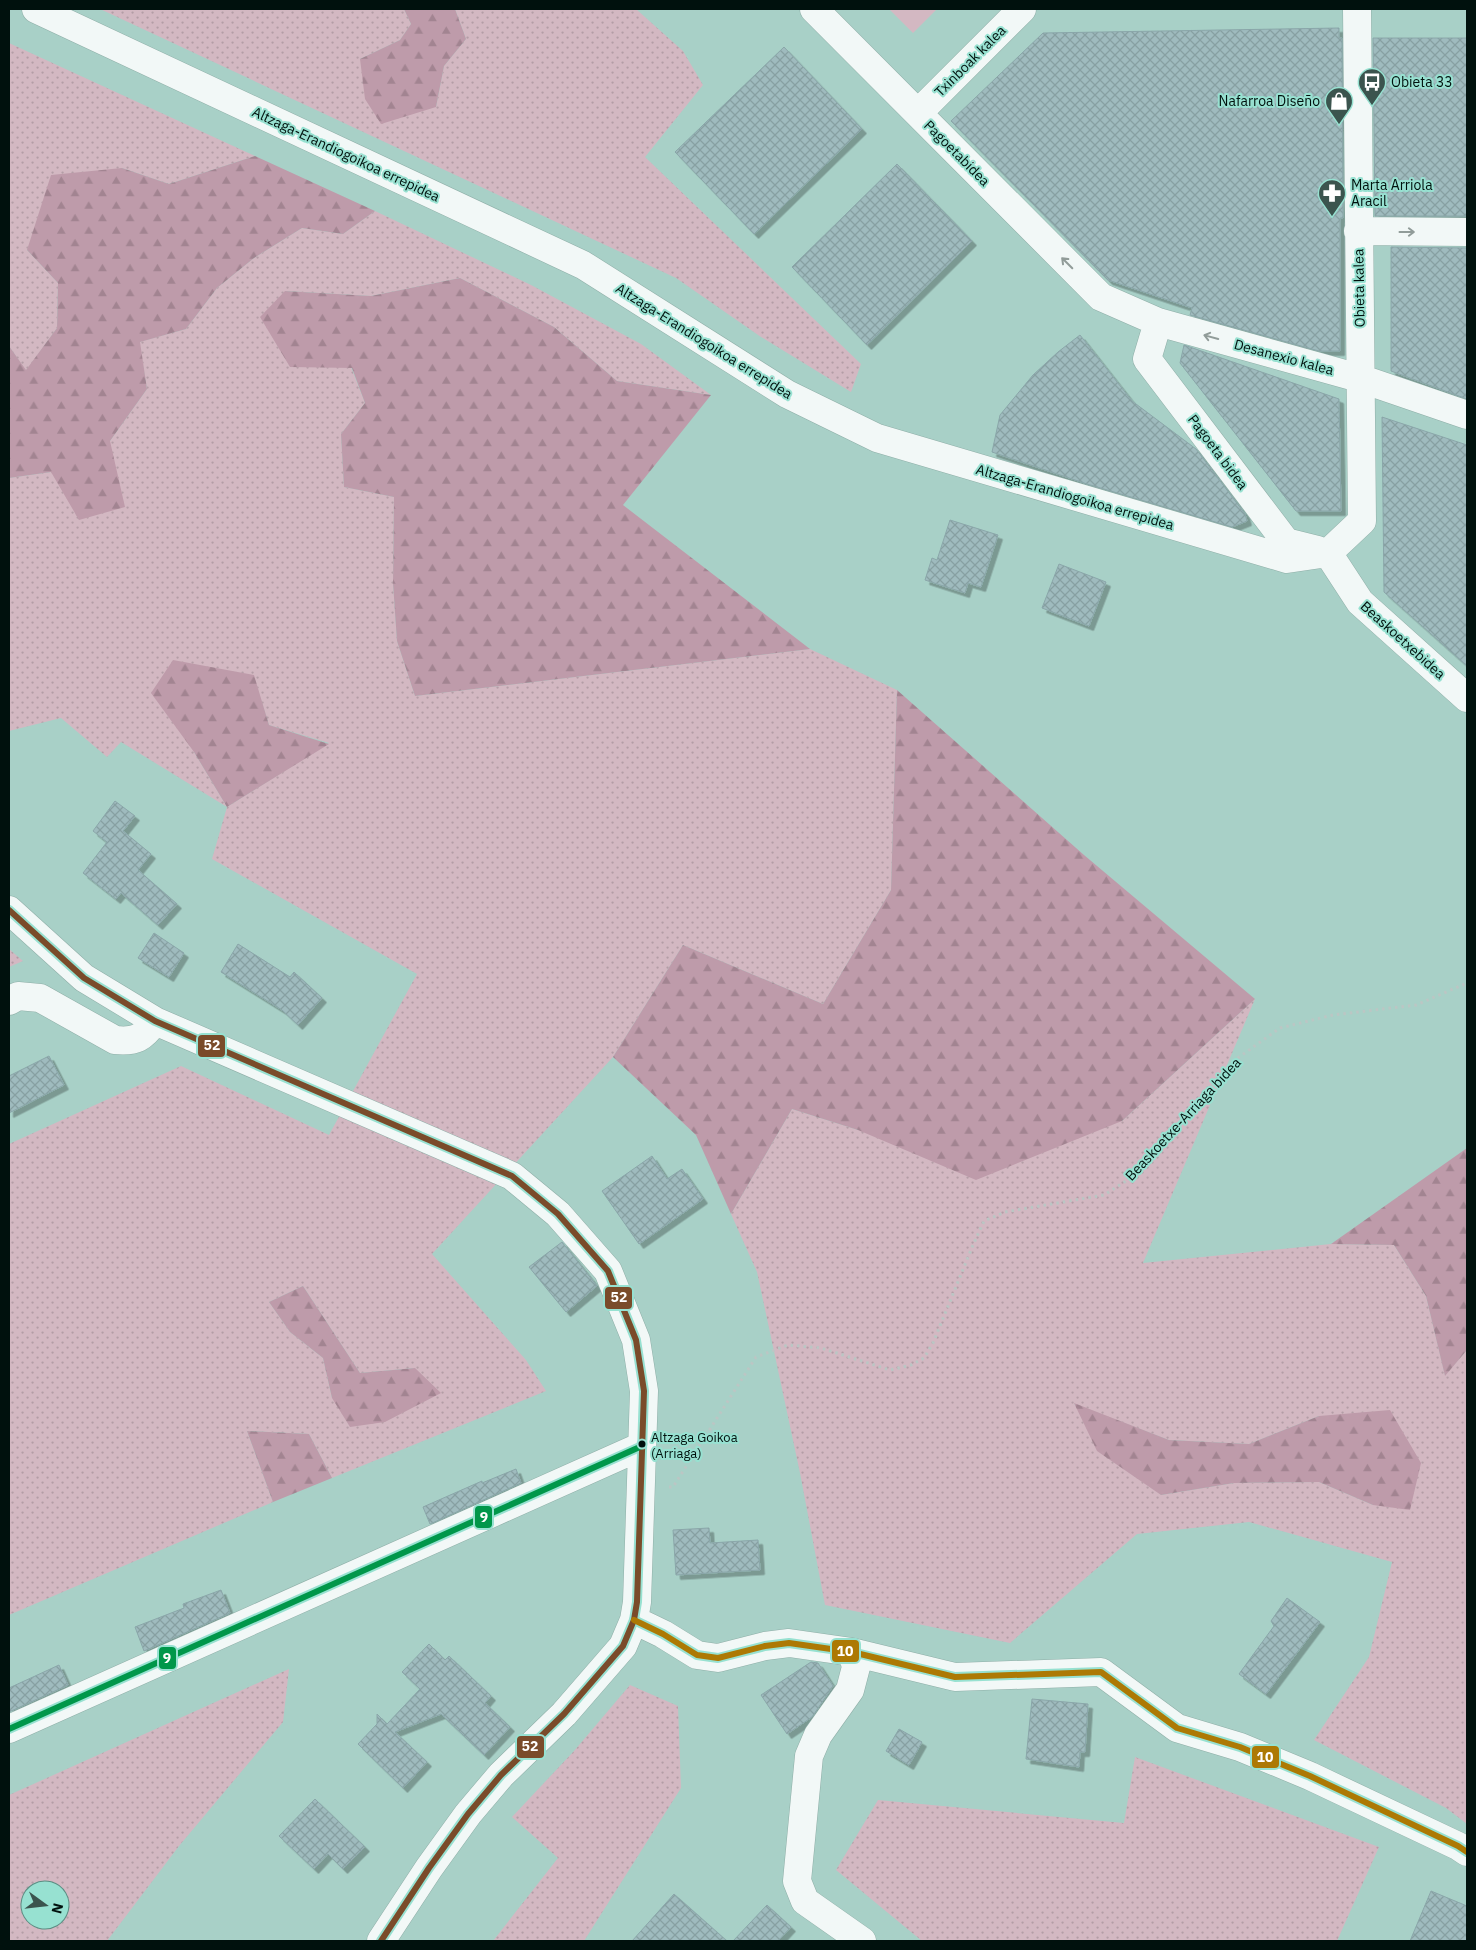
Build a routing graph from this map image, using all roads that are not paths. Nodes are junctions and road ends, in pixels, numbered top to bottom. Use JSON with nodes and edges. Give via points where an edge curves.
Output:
{"nodes":[{"id":1,"x":36,"y":9,"type":"edge"},
{"id":2,"x":814,"y":9,"type":"edge"},
{"id":3,"x":1022,"y":9,"type":"edge"},
{"id":4,"x":1357,"y":9,"type":"edge"},
{"id":5,"x":918,"y":113,"type":"junction"},
{"id":6,"x":1358,"y":231,"type":"junction"},
{"id":7,"x":1467,"y":232,"type":"edge"},
{"id":8,"x":1101,"y":298,"type":"joint"},
{"id":9,"x":1158,"y":322,"type":"junction"},
{"id":10,"x":1359,"y":378,"type":"junction"},
{"id":11,"x":1467,"y":415,"type":"edge"},
{"id":12,"x":1328,"y":553,"type":"junction"},
{"id":13,"x":1467,"y":698,"type":"edge"},
{"id":14,"x":9,"y":910,"type":"edge"},
{"id":15,"x":9,"y":1001,"type":"edge"},
{"id":16,"x":155,"y":1021,"type":"junction"},
{"id":17,"x":642,"y":1446,"type":"junction"},
{"id":18,"x":634,"y":1620,"type":"junction"},
{"id":19,"x":852,"y":1652,"type":"junction"},
{"id":20,"x":9,"y":1730,"type":"edge"},
{"id":21,"x":1467,"y":1852,"type":"edge"},
{"id":22,"x":381,"y":1941,"type":"edge"},
{"id":23,"x":862,"y":1941,"type":"edge"}],
"edges":[{"from":1,"to":12,"type":"street","name":"Altzaga-Erandiogoikoa errepidea","via":[[583,265],[787,394],[878,438],[1287,559]]},
{"from":2,"to":5,"type":"street","name":"Pagoetabidea"},
{"from":3,"to":5,"type":"street","name":"Txinboak kalea"},
{"from":4,"to":6,"type":"street","name":"Obieta kalea"},
{"from":8,"to":5,"type":"street","name":"Pagoetabidea","one_way":true},
{"from":6,"to":7,"type":"street","one_way":true},
{"from":6,"to":10,"type":"street","name":"Obieta kalea"},
{"from":8,"to":9,"type":"street","name":"Desanexio kalea"},
{"from":10,"to":9,"type":"street","name":"Desanexio kalea","one_way":true},
{"from":9,"to":12,"type":"street","name":"Pagoeta bidea","via":[[1147,359],[1286,542]]},
{"from":10,"to":11,"type":"street","name":"Desanexio kalea"},
{"from":10,"to":12,"type":"street","name":"Obieta kalea","via":[[1362,521]]},
{"from":12,"to":13,"type":"street","name":"Beaskoetxebidea","via":[[1360,602]]},
{"from":14,"to":16,"type":"street","via":[[84,978]]},
{"from":15,"to":16,"type":"street","via":[[18,996],[40,998],[115,1040],[136,1039]]},
{"from":16,"to":17,"type":"street","via":[[512,1176],[558,1214],[608,1271],[636,1340],[644,1391]]},
{"from":17,"to":18,"type":"street"},
{"from":17,"to":20,"type":"street"},
{"from":18,"to":19,"type":"street","via":[[696,1656],[718,1658],[765,1646],[789,1644]]},
{"from":18,"to":22,"type":"street","via":[[623,1646],[603,1670],[564,1714],[501,1775],[468,1814]]},
{"from":19,"to":21,"type":"street","via":[[955,1677],[1101,1672],[1177,1728],[1240,1747],[1310,1776]]},
{"from":19,"to":23,"type":"street","via":[[856,1668],[850,1690],[818,1735],[809,1756],[797,1881],[805,1901]]}]}
